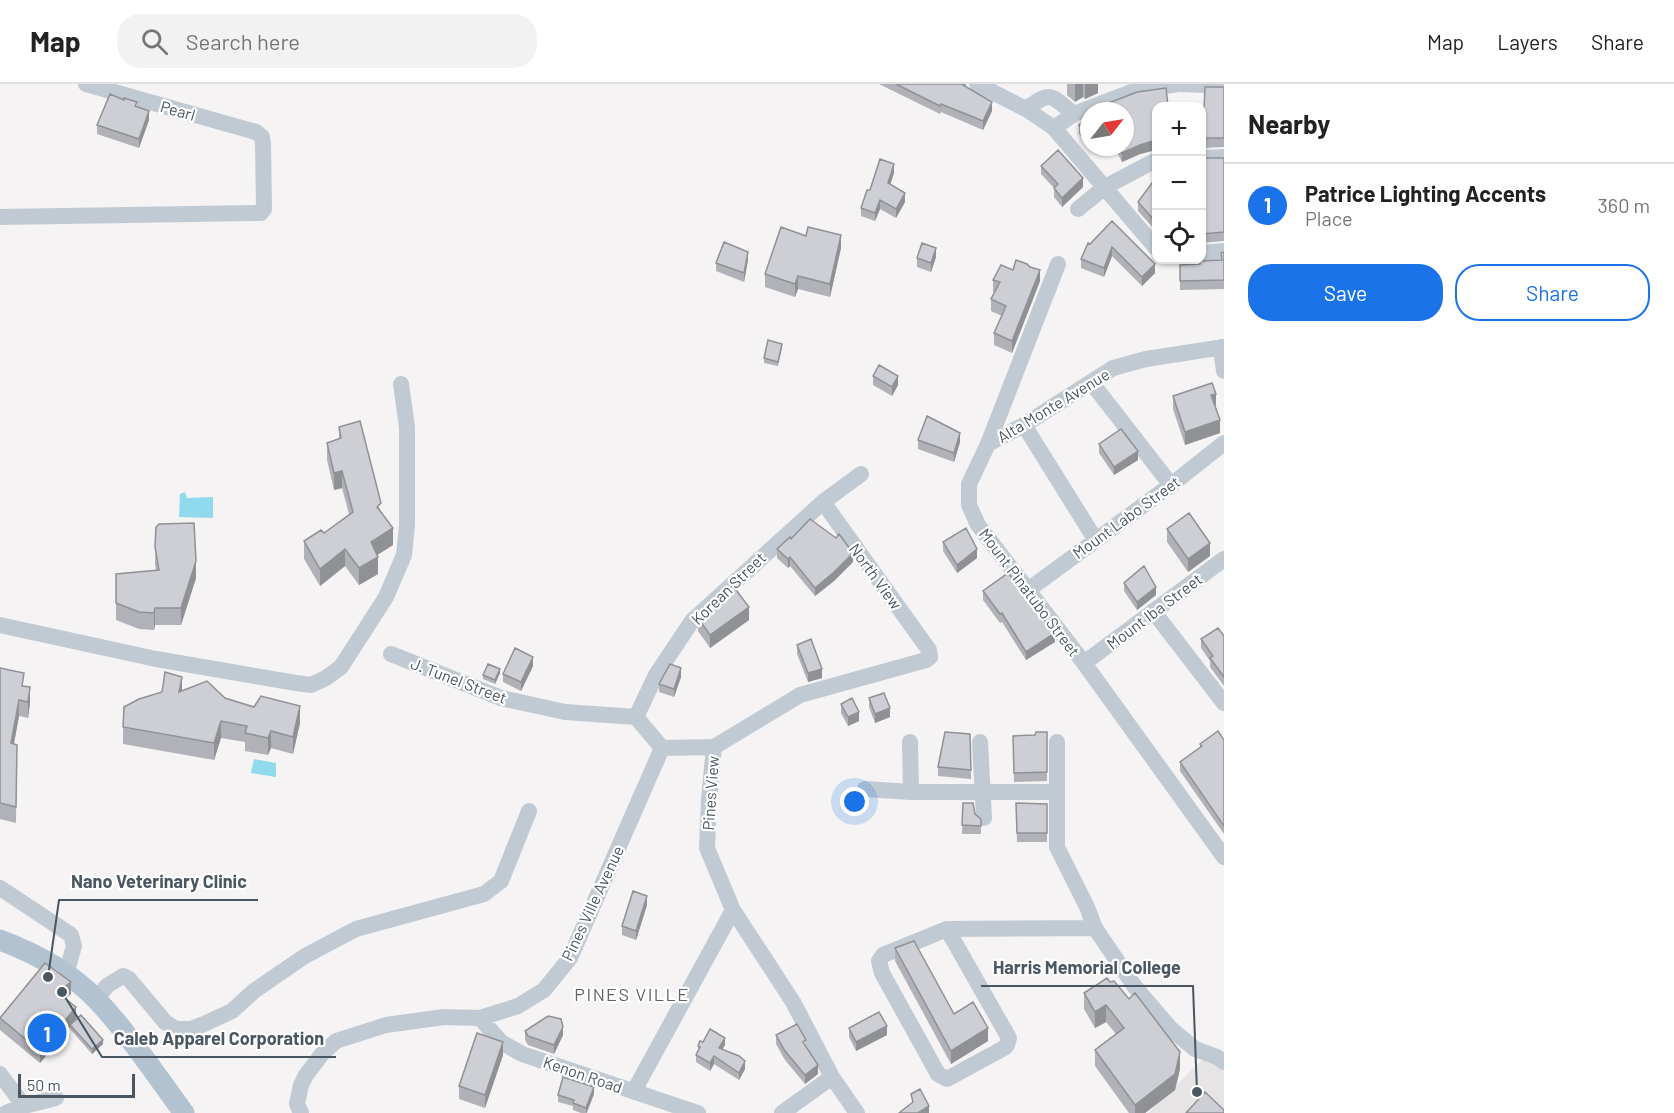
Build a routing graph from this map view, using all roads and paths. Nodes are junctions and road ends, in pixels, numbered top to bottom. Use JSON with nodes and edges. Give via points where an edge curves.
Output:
{"nodes":[{"id":1,"x":86,"y":84,"type":"edge"},
{"id":2,"x":978,"y":84,"type":"edge"},
{"id":3,"x":1180,"y":84,"type":"edge"},
{"id":4,"x":1224,"y":86,"type":"edge"},
{"id":5,"x":117,"y":88,"type":"edge"},
{"id":6,"x":1026,"y":109,"type":"junction"},
{"id":7,"x":1074,"y":114,"type":"junction"},
{"id":8,"x":1054,"y":128,"type":"junction"},
{"id":9,"x":1224,"y":157,"type":"edge"},
{"id":10,"x":1206,"y":158,"type":"edge"},
{"id":11,"x":1152,"y":162,"type":"edge"},
{"id":12,"x":1105,"y":187,"type":"junction"},
{"id":13,"x":1078,"y":209,"type":"dead end"},
{"id":14,"x":0,"y":217,"type":"edge"},
{"id":15,"x":1152,"y":243,"type":"edge"},
{"id":16,"x":1224,"y":251,"type":"edge"},
{"id":17,"x":1206,"y":253,"type":"edge"},
{"id":18,"x":1058,"y":264,"type":"dead end"},
{"id":19,"x":1222,"y":347,"type":"edge"},
{"id":20,"x":1224,"y":371,"type":"edge"},
{"id":21,"x":1091,"y":382,"type":"junction"},
{"id":22,"x":401,"y":384,"type":"dead end"},
{"id":23,"x":1024,"y":425,"type":"junction"},
{"id":24,"x":1224,"y":443,"type":"edge"},
{"id":25,"x":988,"y":444,"type":"junction"},
{"id":26,"x":861,"y":474,"type":"dead end"},
{"id":27,"x":1171,"y":485,"type":"junction"},
{"id":28,"x":823,"y":502,"type":"junction"},
{"id":29,"x":1095,"y":539,"type":"junction"},
{"id":30,"x":1224,"y":559,"type":"edge"},
{"id":31,"x":1028,"y":590,"type":"junction"},
{"id":32,"x":1153,"y":611,"type":"junction"},
{"id":33,"x":0,"y":625,"type":"edge"},
{"id":34,"x":929,"y":650,"type":"joint"},
{"id":35,"x":391,"y":654,"type":"dead end"},
{"id":36,"x":1084,"y":663,"type":"junction"},
{"id":37,"x":1224,"y":703,"type":"edge"},
{"id":38,"x":636,"y":717,"type":"junction"},
{"id":39,"x":910,"y":742,"type":"dead end"},
{"id":40,"x":980,"y":742,"type":"dead end"},
{"id":41,"x":1057,"y":742,"type":"dead end"},
{"id":42,"x":714,"y":747,"type":"junction"},
{"id":43,"x":662,"y":748,"type":"junction"},
{"id":44,"x":865,"y":789,"type":"dead end"},
{"id":45,"x":982,"y":791,"type":"junction"},
{"id":46,"x":911,"y":792,"type":"junction"},
{"id":47,"x":1057,"y":792,"type":"junction"},
{"id":48,"x":528,"y":811,"type":"dead end"},
{"id":49,"x":984,"y":818,"type":"dead end"},
{"id":50,"x":1224,"y":857,"type":"edge"},
{"id":51,"x":0,"y":888,"type":"edge"},
{"id":52,"x":733,"y":910,"type":"junction"},
{"id":53,"x":1095,"y":928,"type":"junction"},
{"id":54,"x":947,"y":930,"type":"junction"},
{"id":55,"x":0,"y":940,"type":"edge"},
{"id":56,"x":66,"y":974,"type":"junction"},
{"id":57,"x":96,"y":999,"type":"junction"},
{"id":58,"x":480,"y":1018,"type":"junction"},
{"id":59,"x":1224,"y":1062,"type":"edge"},
{"id":60,"x":0,"y":1074,"type":"edge"},
{"id":61,"x":832,"y":1077,"type":"junction"},
{"id":62,"x":634,"y":1091,"type":"junction"},
{"id":63,"x":56,"y":1098,"type":"dead end"},
{"id":64,"x":24,"y":1106,"type":"junction"},
{"id":65,"x":6,"y":1113,"type":"edge"},
{"id":66,"x":184,"y":1113,"type":"edge"},
{"id":67,"x":301,"y":1113,"type":"edge"},
{"id":68,"x":698,"y":1113,"type":"edge"},
{"id":69,"x":782,"y":1113,"type":"edge"},
{"id":70,"x":857,"y":1113,"type":"edge"}],
"edges":[{"from":1,"to":5,"type":"street","name":"Pearl"},
{"from":2,"to":6,"type":"street"},
{"from":3,"to":4,"type":"street"},
{"from":3,"to":7,"type":"street","via":[[1134,91]]},
{"from":5,"to":14,"type":"street","name":"Pearl","via":[[262,137],[261,213]]},
{"from":6,"to":7,"type":"street","via":[[1047,96]]},
{"from":6,"to":8,"type":"street"},
{"from":7,"to":8,"type":"street"},
{"from":8,"to":12,"type":"street"},
{"from":9,"to":10,"type":"street"},
{"from":11,"to":12,"type":"street"},
{"from":12,"to":13,"type":"street"},
{"from":12,"to":15,"type":"street"},
{"from":16,"to":17,"type":"street"},
{"from":18,"to":25,"type":"street","name":"Mount Pinatubo Street"},
{"from":19,"to":20,"type":"street"},
{"from":19,"to":21,"type":"street","name":"Alta Monte Avenue","via":[[1146,359],[1113,368]]},
{"from":21,"to":23,"type":"street","name":"Alta Monte Avenue"},
{"from":21,"to":27,"type":"street"},
{"from":22,"to":33,"type":"street","via":[[407,427],[404,555],[391,587],[366,629],[341,667],[326,678],[296,684]]},
{"from":23,"to":25,"type":"street","name":"Alta Monte Avenue"},
{"from":23,"to":29,"type":"street"},
{"from":24,"to":27,"type":"street","name":"Mount Labo Street"},
{"from":25,"to":31,"type":"street","name":"Mount Pinatubo Street","via":[[969,484],[969,505],[978,525]]},
{"from":26,"to":28,"type":"street","name":"Korean Street"},
{"from":27,"to":29,"type":"street","name":"Mount Labo Street"},
{"from":28,"to":34,"type":"street","name":"North View"},
{"from":28,"to":38,"type":"street","name":"Korean Street","via":[[692,621],[656,675]]},
{"from":29,"to":31,"type":"street","name":"Mount Labo Street"},
{"from":30,"to":32,"type":"street","name":"Mount Iba Street"},
{"from":31,"to":36,"type":"street","name":"Mount Pinatubo Street"},
{"from":32,"to":36,"type":"street","name":"Mount Iba Street"},
{"from":32,"to":37,"type":"street"},
{"from":34,"to":42,"type":"street","name":"Pines View","via":[[926,660],[800,695]]},
{"from":35,"to":38,"type":"street","name":"J. Tunel Street","via":[[501,698],[565,712]]},
{"from":36,"to":50,"type":"street","name":"Mount Pinatubo Street"},
{"from":38,"to":43,"type":"street"},
{"from":39,"to":46,"type":"street"},
{"from":40,"to":45,"type":"street"},
{"from":41,"to":47,"type":"street"},
{"from":42,"to":43,"type":"street"},
{"from":42,"to":52,"type":"street","name":"Pines View","via":[[707,848]]},
{"from":43,"to":58,"type":"street","name":"Pines Ville Avenue","via":[[570,958],[544,990],[518,1006]]},
{"from":44,"to":46,"type":"street"},
{"from":45,"to":46,"type":"street"},
{"from":45,"to":47,"type":"street"},
{"from":45,"to":49,"type":"street"},
{"from":47,"to":53,"type":"street","via":[[1057,847]]},
{"from":48,"to":57,"type":"street","via":[[501,880],[484,894],[357,929],[305,956],[232,1011],[204,1024],[177,1029],[165,1022],[123,976]]},
{"from":51,"to":56,"type":"street","via":[[71,935],[74,946]]},
{"from":52,"to":61,"type":"street","name":"Pines View","via":[[793,1002]]},
{"from":52,"to":62,"type":"street"},
{"from":53,"to":54,"type":"street"},
{"from":53,"to":59,"type":"street","via":[[1135,987],[1171,1029],[1195,1049]]},
{"from":54,"to":54,"type":"street","via":[[1009,1038],[1004,1048],[947,1079],[938,1074],[879,961],[883,955]]},
{"from":55,"to":56,"type":"main road","via":[[27,950]]},
{"from":56,"to":57,"type":"main road"},
{"from":57,"to":66,"type":"main road"},
{"from":58,"to":62,"type":"street","name":"Kenon Road","via":[[501,1042],[522,1054]]},
{"from":58,"to":67,"type":"street","name":"Pines Ville Avenue","via":[[444,1017],[386,1025],[336,1041],[301,1085],[297,1104]]},
{"from":60,"to":64,"type":"street"},
{"from":61,"to":69,"type":"street"},
{"from":61,"to":70,"type":"street","name":"Pines View"},
{"from":62,"to":68,"type":"street","name":"Kenon Road"},
{"from":63,"to":64,"type":"street"},
{"from":64,"to":65,"type":"street"}]}
